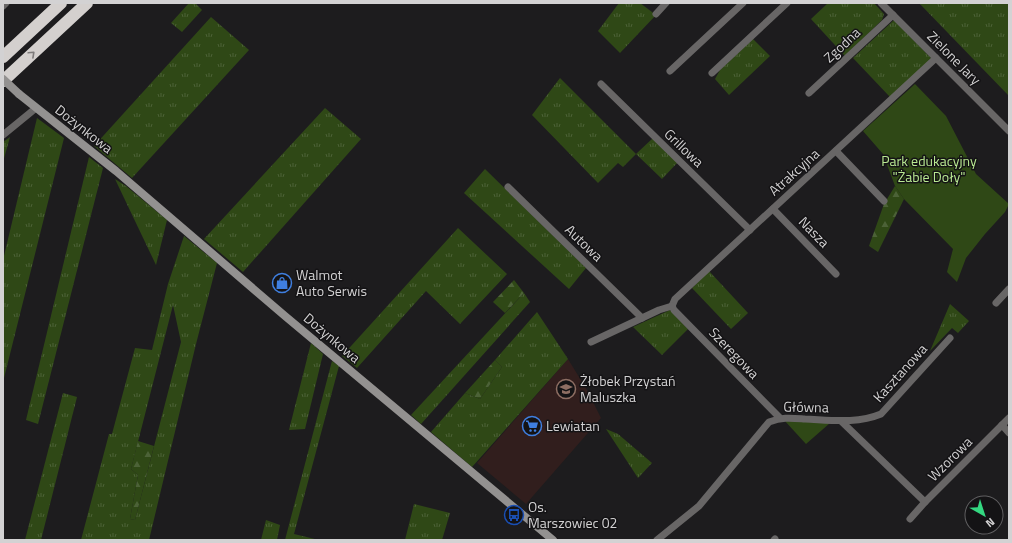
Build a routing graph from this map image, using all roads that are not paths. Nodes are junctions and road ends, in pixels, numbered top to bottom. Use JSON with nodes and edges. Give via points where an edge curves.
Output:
{"nodes":[{"id":1,"x":6,"y":3,"type":"edge"},
{"id":2,"x":62,"y":3,"type":"edge"},
{"id":3,"x":88,"y":3,"type":"edge"},
{"id":4,"x":666,"y":3,"type":"edge"},
{"id":5,"x":743,"y":3,"type":"edge"},
{"id":6,"x":787,"y":3,"type":"edge"},
{"id":7,"x":881,"y":3,"type":"edge"},
{"id":8,"x":3,"y":6,"type":"edge"},
{"id":9,"x":656,"y":14,"type":"dead end"},
{"id":10,"x":893,"y":15,"type":"junction"},
{"id":11,"x":3,"y":57,"type":"edge"},
{"id":12,"x":936,"y":58,"type":"junction"},
{"id":13,"x":670,"y":71,"type":"dead end"},
{"id":14,"x":712,"y":73,"type":"dead end"},
{"id":15,"x":3,"y":80,"type":"edge"},
{"id":16,"x":601,"y":84,"type":"dead end"},
{"id":17,"x":809,"y":94,"type":"dead end"},
{"id":18,"x":36,"y":108,"type":"junction"},
{"id":19,"x":1009,"y":131,"type":"edge"},
{"id":20,"x":3,"y":135,"type":"edge"},
{"id":21,"x":836,"y":151,"type":"junction"},
{"id":22,"x":508,"y":187,"type":"dead end"},
{"id":23,"x":884,"y":201,"type":"dead end"},
{"id":24,"x":773,"y":209,"type":"junction"},
{"id":25,"x":750,"y":230,"type":"junction"},
{"id":26,"x":836,"y":274,"type":"dead end"},
{"id":27,"x":1009,"y":289,"type":"edge"},
{"id":28,"x":996,"y":303,"type":"dead end"},
{"id":29,"x":672,"y":306,"type":"junction"},
{"id":30,"x":642,"y":318,"type":"junction"},
{"id":31,"x":950,"y":338,"type":"dead end"},
{"id":32,"x":591,"y":342,"type":"dead end"},
{"id":33,"x":780,"y":418,"type":"junction"},
{"id":34,"x":1009,"y":418,"type":"edge"},
{"id":35,"x":841,"y":421,"type":"junction"},
{"id":36,"x":1002,"y":425,"type":"junction"},
{"id":37,"x":1009,"y":433,"type":"edge"},
{"id":38,"x":925,"y":502,"type":"junction"},
{"id":39,"x":910,"y":519,"type":"dead end"},
{"id":40,"x":553,"y":540,"type":"edge"},
{"id":41,"x":658,"y":540,"type":"edge"}],
"edges":[{"from":1,"to":8,"type":"street"},
{"from":2,"to":11,"type":"highway"},
{"from":15,"to":3,"type":"highway","one_way":true},
{"from":4,"to":9,"type":"street"},
{"from":5,"to":13,"type":"street"},
{"from":6,"to":14,"type":"street"},
{"from":7,"to":10,"type":"street","name":"Zielone Jary"},
{"from":10,"to":12,"type":"street","name":"Zielone Jary"},
{"from":10,"to":17,"type":"street","name":"Zgodna"},
{"from":12,"to":19,"type":"street","name":"Zielone Jary"},
{"from":12,"to":21,"type":"street","name":"Atrakcyjna"},
{"from":15,"to":18,"type":"street","name":"Dożynkowa","bridge":true},
{"from":16,"to":25,"type":"street","name":"Grillowa"},
{"from":18,"to":20,"type":"street"},
{"from":18,"to":40,"type":"street","name":"Dożynkowa","via":[[116,170],[285,316]]},
{"from":21,"to":23,"type":"street"},
{"from":21,"to":24,"type":"street","name":"Atrakcyjna"},
{"from":22,"to":30,"type":"street","name":"Autowa"},
{"from":24,"to":25,"type":"street","name":"Atrakcyjna"},
{"from":24,"to":26,"type":"street","name":"Nasza"},
{"from":25,"to":29,"type":"street","name":"Atrakcyjna","via":[[675,299]]},
{"from":27,"to":28,"type":"street"},
{"from":29,"to":30,"type":"street"},
{"from":29,"to":33,"type":"street","name":"Szeregowa"},
{"from":30,"to":32,"type":"street"},
{"from":31,"to":35,"type":"street","name":"Kasztanowa","via":[[881,414],[866,420]]},
{"from":33,"to":35,"type":"street","name":"Główna"},
{"from":33,"to":41,"type":"street","name":"Główna","via":[[769,422],[699,506]]},
{"from":34,"to":36,"type":"street","name":"Wzorowa"},
{"from":35,"to":38,"type":"street","name":"Główna"},
{"from":36,"to":37,"type":"street"},
{"from":36,"to":38,"type":"street","name":"Wzorowa"},
{"from":38,"to":39,"type":"street","name":"Wzorowa"}]}
